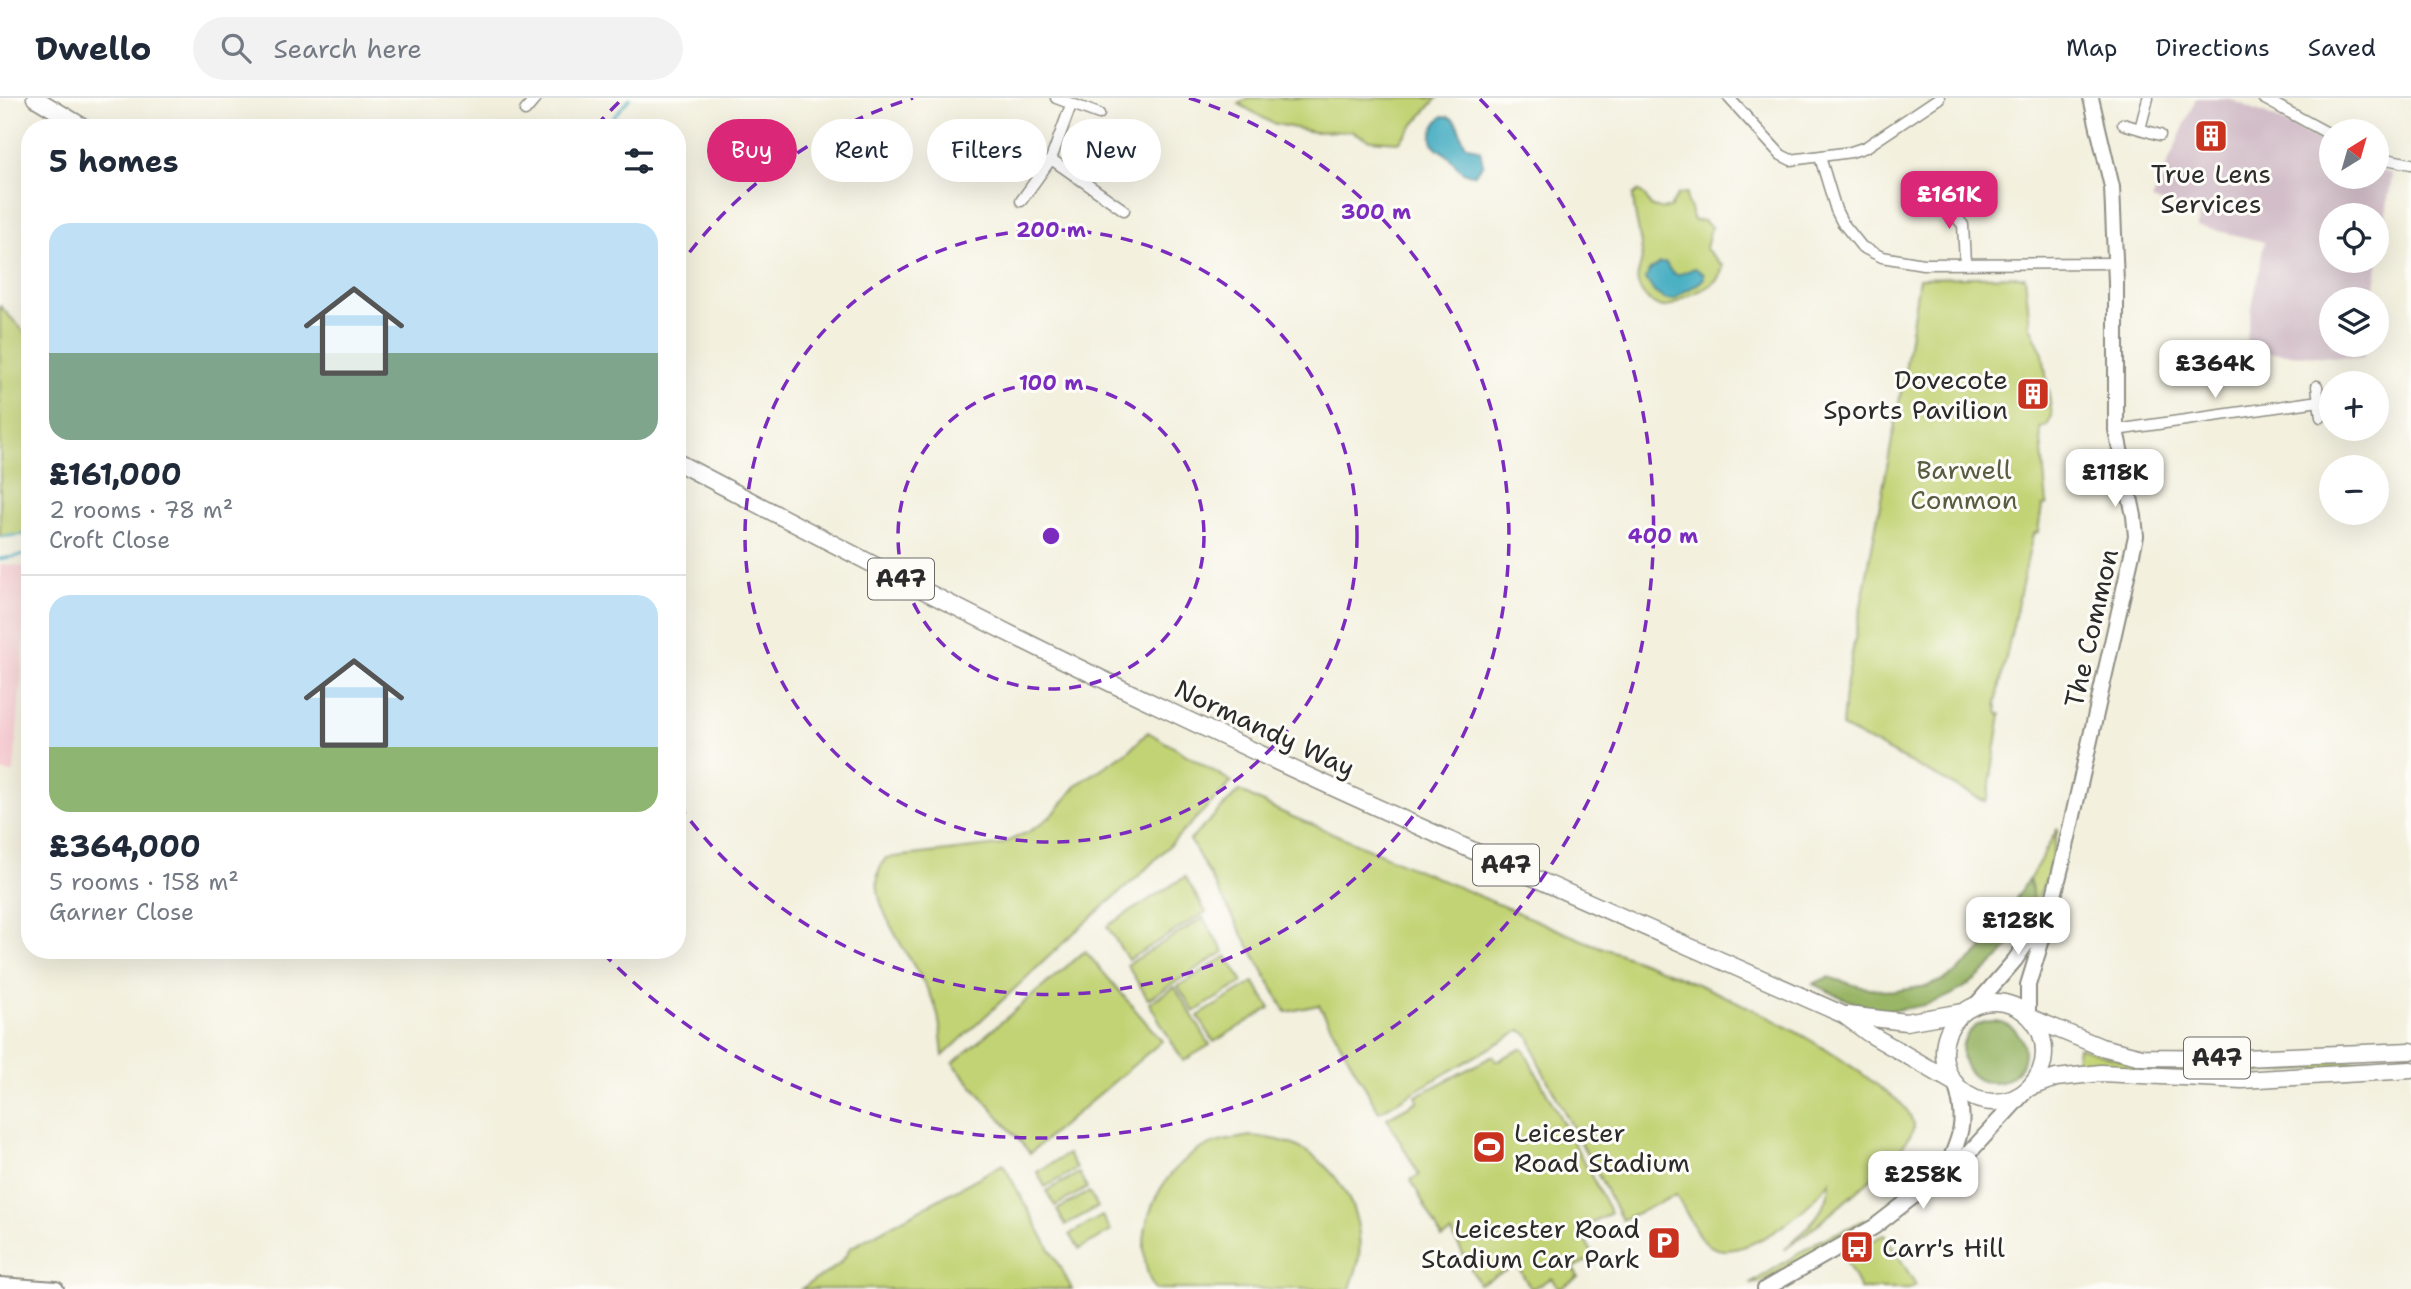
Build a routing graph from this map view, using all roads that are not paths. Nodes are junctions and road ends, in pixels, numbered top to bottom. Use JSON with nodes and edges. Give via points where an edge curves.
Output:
{"nodes":[{"id":1,"x":35,"y":98,"type":"edge"},
{"id":2,"x":537,"y":98,"type":"edge"},
{"id":3,"x":1056,"y":98,"type":"edge"},
{"id":4,"x":1729,"y":98,"type":"edge"},
{"id":5,"x":1939,"y":98,"type":"edge"},
{"id":6,"x":2148,"y":98,"type":"edge"},
{"id":7,"x":2263,"y":98,"type":"edge"},
{"id":8,"x":2094,"y":102,"type":"edge"},
{"id":9,"x":1071,"y":105,"type":"junction"},
{"id":10,"x":525,"y":111,"type":"dead end"},
{"id":11,"x":1099,"y":114,"type":"dead end"},
{"id":12,"x":70,"y":119,"type":"edge"},
{"id":13,"x":2123,"y":124,"type":"dead end"},
{"id":14,"x":2319,"y":128,"type":"edge"},
{"id":15,"x":2140,"y":129,"type":"junction"},
{"id":16,"x":2160,"y":135,"type":"dead end"},
{"id":17,"x":1820,"y":157,"type":"junction"},
{"id":18,"x":1051,"y":159,"type":"junction"},
{"id":19,"x":2389,"y":160,"type":"edge"},
{"id":20,"x":2411,"y":164,"type":"edge"},
{"id":21,"x":1939,"y":197,"type":"dead end"},
{"id":22,"x":1021,"y":201,"type":"dead end"},
{"id":23,"x":1124,"y":210,"type":"dead end"},
{"id":24,"x":1965,"y":263,"type":"junction"},
{"id":25,"x":2115,"y":263,"type":"junction"},
{"id":26,"x":2317,"y":386,"type":"dead end"},
{"id":27,"x":2319,"y":401,"type":"joint"},
{"id":28,"x":2116,"y":430,"type":"junction"},
{"id":29,"x":686,"y":467,"type":"edge"},
{"id":30,"x":2051,"y":903,"type":"junction"},
{"id":31,"x":1970,"y":1008,"type":"junction"},
{"id":32,"x":1844,"y":1015,"type":"junction"},
{"id":33,"x":2029,"y":1016,"type":"junction"},
{"id":34,"x":2411,"y":1051,"type":"edge"},
{"id":35,"x":2411,"y":1070,"type":"edge"},
{"id":36,"x":1955,"y":1084,"type":"junction"},
{"id":37,"x":2027,"y":1090,"type":"junction"},
{"id":38,"x":1947,"y":1167,"type":"junction"},
{"id":39,"x":0,"y":1285,"type":"edge"},
{"id":40,"x":55,"y":1289,"type":"edge"},
{"id":41,"x":1765,"y":1289,"type":"edge"}],
"edges":[{"from":1,"to":12,"type":"main road"},
{"from":2,"to":10,"type":"street"},
{"from":3,"to":9,"type":"street"},
{"from":4,"to":17,"type":"street","via":[[1786,159]]},
{"from":5,"to":17,"type":"street","via":[[1866,147]]},
{"from":6,"to":15,"type":"street"},
{"from":7,"to":14,"type":"street"},
{"from":8,"to":25,"type":"street","name":"The Common","via":[[2112,187]]},
{"from":9,"to":11,"type":"street"},
{"from":9,"to":18,"type":"street"},
{"from":13,"to":15,"type":"street"},
{"from":15,"to":16,"type":"street"},
{"from":17,"to":24,"type":"street","via":[[1836,210],[1862,247],[1896,261]]},
{"from":18,"to":22,"type":"street"},
{"from":18,"to":23,"type":"street"},
{"from":19,"to":20,"type":"street"},
{"from":21,"to":24,"type":"street","via":[[1963,225]]},
{"from":24,"to":25,"type":"street"},
{"from":25,"to":28,"type":"street","name":"The Common"},
{"from":26,"to":27,"type":"street"},
{"from":27,"to":28,"type":"street"},
{"from":28,"to":30,"type":"street","name":"The Common","via":[[2136,527],[2135,544]]},
{"from":29,"to":32,"type":"main road","name":"Normandy Way","number":"A47","via":[[1170,711]]},
{"from":30,"to":31,"type":"street","name":"The Common","via":[[2030,940]]},
{"from":30,"to":33,"type":"street","name":"The Common","via":[[2028,985]]},
{"from":31,"to":32,"type":"main road","name":"Normandy Way","number":"A47","via":[[1906,1022]]},
{"from":31,"to":33,"type":"main road","via":[[2003,1002]]},
{"from":31,"to":36,"type":"main road","via":[[1948,1031],[1944,1045],[1945,1064]]},
{"from":32,"to":36,"type":"main road","name":"Normandy Way","number":"A47"},
{"from":33,"to":34,"type":"main road","number":"A47","via":[[2101,1047],[2142,1057]]},
{"from":33,"to":37,"type":"main road","via":[[2044,1046],[2040,1074]]},
{"from":35,"to":37,"type":"main road","number":"A47","via":[[2242,1080],[2101,1073],[2056,1078]]},
{"from":36,"to":37,"type":"main road","via":[[1973,1099],[1988,1103],[2003,1102]]},
{"from":36,"to":38,"type":"street","via":[[1963,1119]]},
{"from":37,"to":38,"type":"street","via":[[1968,1154]]},
{"from":38,"to":41,"type":"street","via":[[1874,1227]]},
{"from":39,"to":40,"type":"street"}]}
